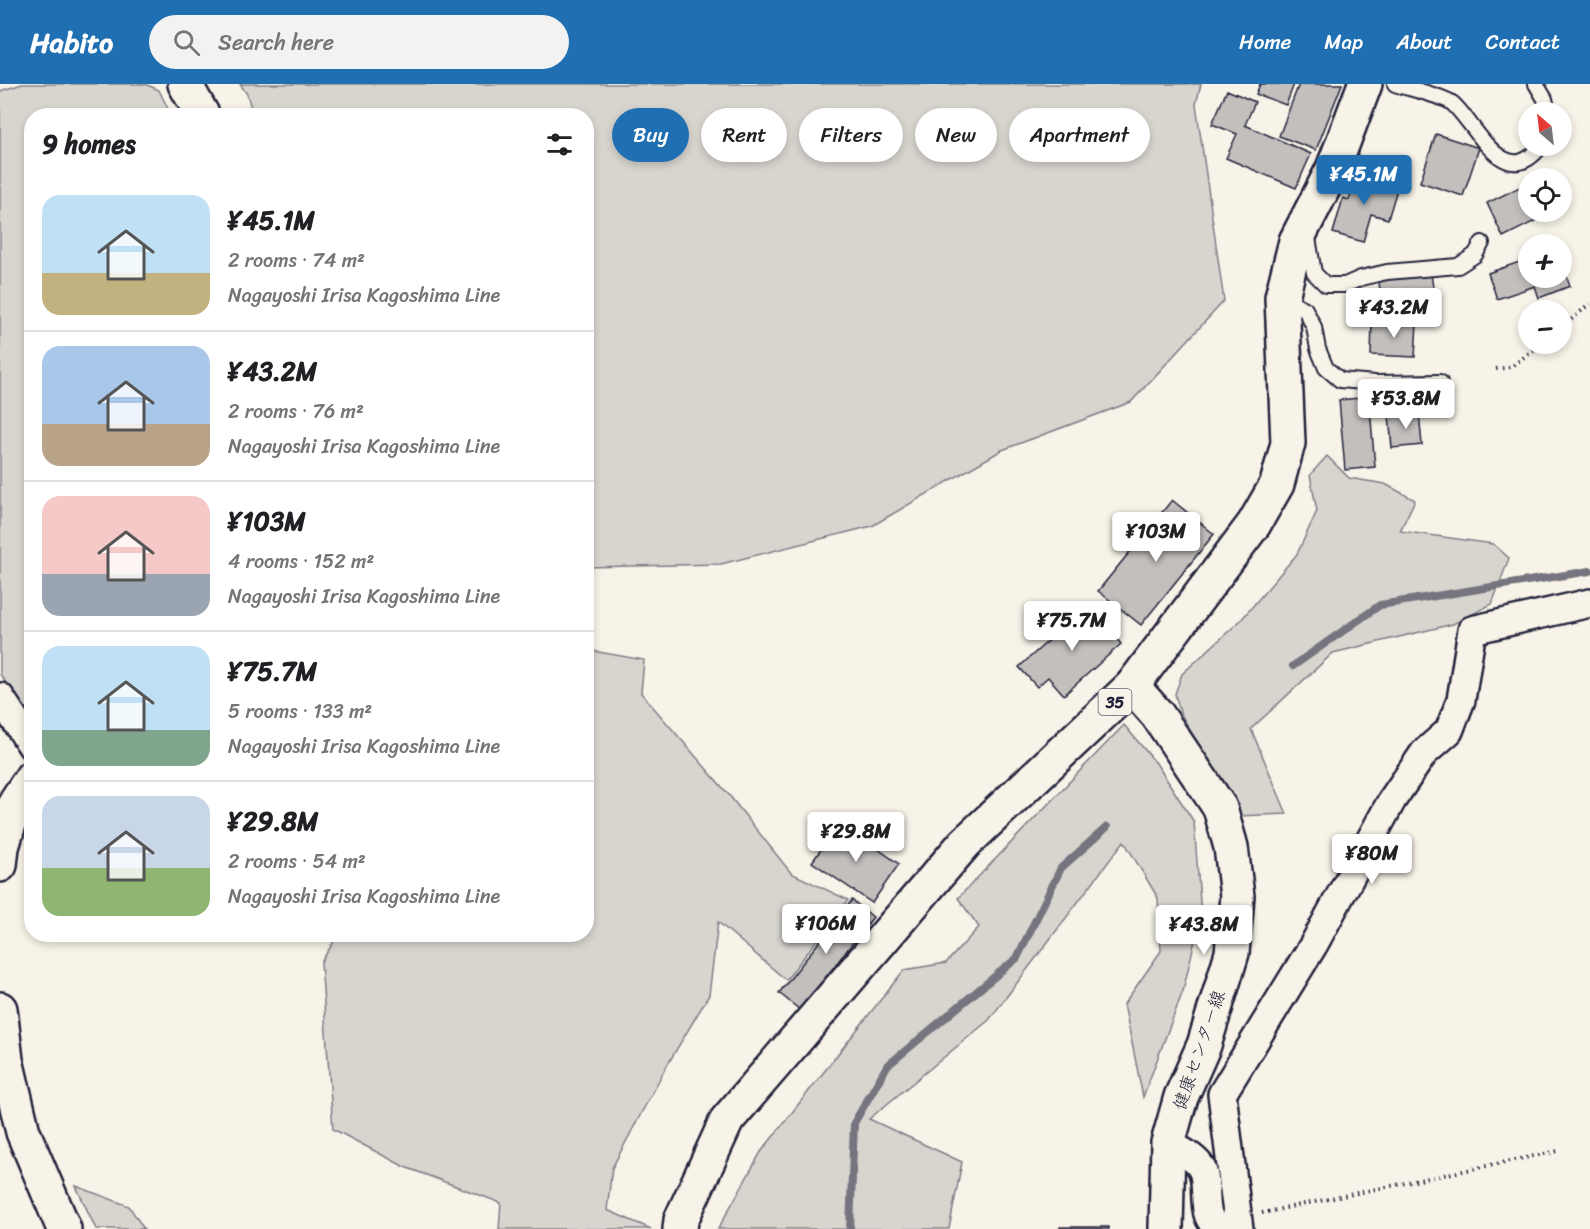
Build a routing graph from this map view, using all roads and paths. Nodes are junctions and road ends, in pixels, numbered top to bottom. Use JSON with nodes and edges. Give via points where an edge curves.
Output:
{"nodes":[{"id":1,"x":185,"y":84,"type":"edge"},
{"id":2,"x":1365,"y":84,"type":"edge"},
{"id":3,"x":1395,"y":84,"type":"edge"},
{"id":4,"x":1536,"y":84,"type":"edge"},
{"id":5,"x":1546,"y":102,"type":"edge"},
{"id":6,"x":198,"y":108,"type":"edge"},
{"id":7,"x":1530,"y":156,"type":"edge"},
{"id":8,"x":1305,"y":224,"type":"junction"},
{"id":9,"x":1482,"y":243,"type":"dead end"},
{"id":10,"x":1282,"y":297,"type":"junction"},
{"id":11,"x":1590,"y":304,"type":"edge"},
{"id":12,"x":1572,"y":319,"type":"edge"},
{"id":13,"x":1528,"y":354,"type":"edge"},
{"id":14,"x":1496,"y":369,"type":"dead end"},
{"id":15,"x":1440,"y":382,"type":"dead end"},
{"id":16,"x":1590,"y":603,"type":"edge"},
{"id":17,"x":1132,"y":686,"type":"junction"},
{"id":18,"x":0,"y":697,"type":"edge"},
{"id":19,"x":24,"y":734,"type":"edge"},
{"id":20,"x":24,"y":788,"type":"edge"},
{"id":21,"x":0,"y":865,"type":"edge"},
{"id":22,"x":0,"y":1009,"type":"edge"},
{"id":23,"x":1168,"y":1143,"type":"junction"},
{"id":24,"x":1558,"y":1151,"type":"dead end"},
{"id":25,"x":1234,"y":1225,"type":"edge"},
{"id":26,"x":64,"y":1229,"type":"edge"},
{"id":27,"x":680,"y":1229,"type":"edge"},
{"id":28,"x":1166,"y":1229,"type":"edge"}],
"edges":[{"from":1,"to":6,"type":"main road"},
{"from":2,"to":8,"type":"main road","number":"35","via":[[1333,170]]},
{"from":3,"to":7,"type":"lane","via":[[1450,102],[1496,154],[1512,162]]},
{"from":4,"to":5,"type":"lane"},
{"from":8,"to":9,"type":"lane","via":[[1314,273],[1326,285],[1344,285],[1387,272],[1458,266],[1475,255]]},
{"from":8,"to":10,"type":"main road","number":"35","via":[[1296,241]]},
{"from":10,"to":15,"type":"lane","via":[[1305,309],[1326,368],[1340,380]]},
{"from":10,"to":17,"type":"main road","number":"35","via":[[1288,443],[1277,484],[1254,524]]},
{"from":11,"to":12,"type":"path"},
{"from":13,"to":14,"type":"path","via":[[1511,367]]},
{"from":16,"to":25,"type":"street","via":[[1472,630],[1461,700],[1449,731],[1424,753],[1392,800],[1314,944],[1222,1094]]},
{"from":17,"to":23,"type":"main road","name":"健康センター線","via":[[1157,714],[1220,808],[1231,847],[1237,896],[1232,953],[1204,1046],[1181,1098]]},
{"from":17,"to":27,"type":"main road","number":"35","via":[[965,843],[728,1120]]},
{"from":18,"to":19,"type":"street"},
{"from":20,"to":21,"type":"main road","via":[[15,801]]},
{"from":22,"to":26,"type":"main road","via":[[6,1060],[23,1132]]},
{"from":23,"to":25,"type":"street","via":[[1202,1169],[1210,1218],[1218,1227]]},
{"from":23,"to":28,"type":"main road","name":"健康センター線"},
{"from":24,"to":25,"type":"path"}]}
